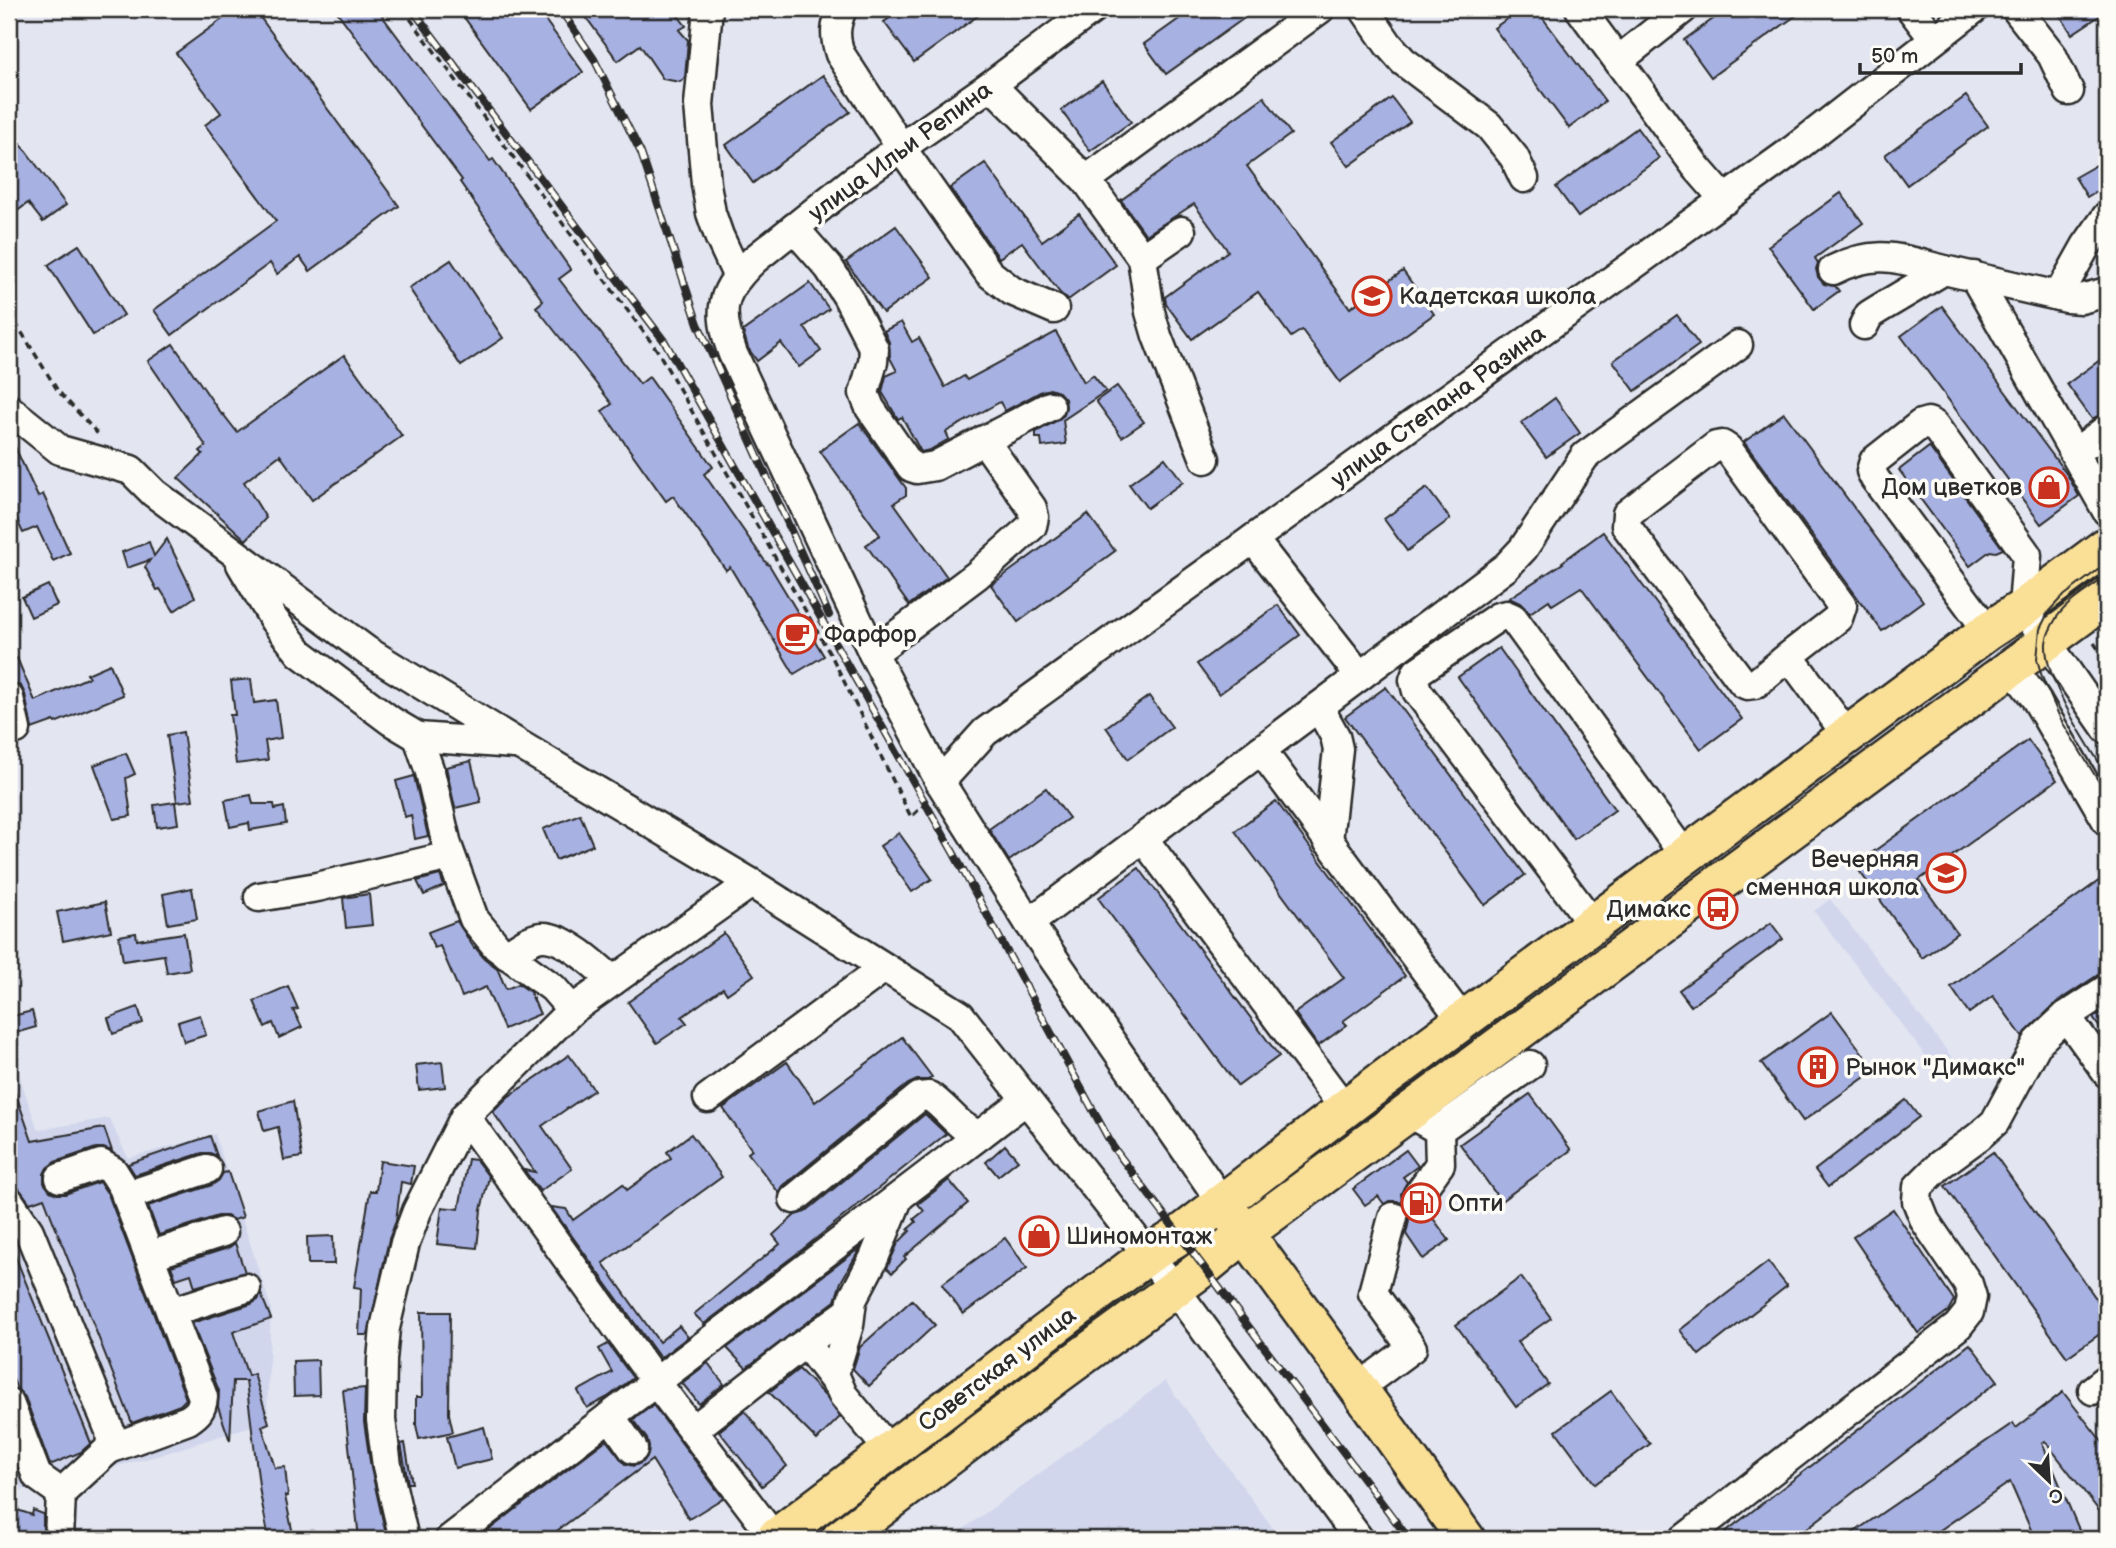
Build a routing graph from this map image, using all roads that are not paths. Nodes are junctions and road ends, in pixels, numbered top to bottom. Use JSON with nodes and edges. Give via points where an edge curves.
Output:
{"nodes":[{"id":1,"x":708,"y":9,"type":"edge"},
{"id":2,"x":842,"y":9,"type":"edge"},
{"id":3,"x":1093,"y":9,"type":"edge"},
{"id":4,"x":1320,"y":9,"type":"edge"},
{"id":5,"x":1364,"y":9,"type":"edge"},
{"id":6,"x":1580,"y":9,"type":"edge"},
{"id":7,"x":1683,"y":9,"type":"edge"},
{"id":8,"x":1911,"y":9,"type":"edge"},
{"id":9,"x":1974,"y":9,"type":"edge"},
{"id":10,"x":2016,"y":9,"type":"edge"},
{"id":11,"x":1934,"y":39,"type":"junction"},
{"id":12,"x":1619,"y":60,"type":"junction"},
{"id":13,"x":991,"y":85,"type":"junction"},
{"id":14,"x":2069,"y":91,"type":"dead end"},
{"id":15,"x":902,"y":149,"type":"junction"},
{"id":16,"x":1524,"y":178,"type":"dead end"},
{"id":17,"x":1086,"y":180,"type":"junction"},
{"id":18,"x":1725,"y":200,"type":"junction"},
{"id":19,"x":2107,"y":216,"type":"edge"},
{"id":20,"x":794,"y":228,"type":"junction"},
{"id":21,"x":1181,"y":231,"type":"dead end"},
{"id":22,"x":1142,"y":258,"type":"junction"},
{"id":23,"x":1833,"y":270,"type":"dead end"},
{"id":24,"x":1944,"y":270,"type":"junction"},
{"id":25,"x":738,"y":276,"type":"junction"},
{"id":26,"x":1974,"y":276,"type":"junction"},
{"id":27,"x":2107,"y":292,"type":"edge"},
{"id":28,"x":2058,"y":296,"type":"junction"},
{"id":29,"x":1054,"y":309,"type":"dead end"},
{"id":30,"x":1864,"y":325,"type":"dead end"},
{"id":31,"x":1738,"y":345,"type":"dead end"},
{"id":32,"x":1050,"y":406,"type":"dead end"},
{"id":33,"x":9,"y":410,"type":"edge"},
{"id":34,"x":2107,"y":429,"type":"edge"},
{"id":35,"x":984,"y":440,"type":"junction"},
{"id":36,"x":2075,"y":453,"type":"junction"},
{"id":37,"x":1205,"y":459,"type":"dead end"},
{"id":38,"x":2107,"y":511,"type":"edge"},
{"id":39,"x":1253,"y":539,"type":"junction"},
{"id":40,"x":2107,"y":546,"type":"edge"},
{"id":41,"x":235,"y":553,"type":"junction"},
{"id":42,"x":2107,"y":597,"type":"edge"},
{"id":43,"x":2023,"y":608,"type":"junction"},
{"id":44,"x":1988,"y":631,"type":"junction"},
{"id":45,"x":2046,"y":642,"type":"junction"},
{"id":46,"x":873,"y":653,"type":"junction"},
{"id":47,"x":1789,"y":656,"type":"junction"},
{"id":48,"x":2012,"y":668,"type":"junction"},
{"id":49,"x":1360,"y":676,"type":"junction"},
{"id":50,"x":9,"y":698,"type":"edge"},
{"id":51,"x":1318,"y":707,"type":"junction"},
{"id":52,"x":16,"y":729,"type":"dead end"},
{"id":53,"x":2107,"y":729,"type":"edge"},
{"id":54,"x":1847,"y":735,"type":"junction"},
{"id":55,"x":418,"y":737,"type":"junction"},
{"id":56,"x":520,"y":745,"type":"junction"},
{"id":57,"x":1261,"y":750,"type":"junction"},
{"id":58,"x":940,"y":782,"type":"junction"},
{"id":59,"x":1742,"y":814,"type":"junction"},
{"id":60,"x":2107,"y":821,"type":"edge"},
{"id":61,"x":1143,"y":838,"type":"junction"},
{"id":62,"x":1328,"y":841,"type":"junction"},
{"id":63,"x":1766,"y":849,"type":"junction"},
{"id":64,"x":450,"y":856,"type":"junction"},
{"id":65,"x":1685,"y":856,"type":"junction"},
{"id":66,"x":751,"y":883,"type":"junction"},
{"id":67,"x":259,"y":897,"type":"dead end"},
{"id":68,"x":1028,"y":923,"type":"junction"},
{"id":69,"x":1593,"y":925,"type":"junction"},
{"id":70,"x":507,"y":955,"type":"junction"},
{"id":71,"x":884,"y":968,"type":"junction"},
{"id":72,"x":613,"y":981,"type":"junction"},
{"id":73,"x":2107,"y":989,"type":"edge"},
{"id":74,"x":572,"y":1010,"type":"junction"},
{"id":75,"x":2066,"y":1016,"type":"junction"},
{"id":76,"x":1463,"y":1021,"type":"junction"},
{"id":77,"x":1530,"y":1065,"type":"dead end"},
{"id":78,"x":2107,"y":1073,"type":"edge"},
{"id":79,"x":1386,"y":1077,"type":"junction"},
{"id":80,"x":708,"y":1098,"type":"dead end"},
{"id":81,"x":1026,"y":1100,"type":"junction"},
{"id":82,"x":1345,"y":1109,"type":"junction"},
{"id":83,"x":1408,"y":1113,"type":"junction"},
{"id":84,"x":465,"y":1116,"type":"junction"},
{"id":85,"x":1439,"y":1130,"type":"junction"},
{"id":86,"x":980,"y":1135,"type":"junction"},
{"id":87,"x":207,"y":1169,"type":"dead end"},
{"id":88,"x":60,"y":1178,"type":"dead end"},
{"id":89,"x":126,"y":1196,"type":"junction"},
{"id":90,"x":1417,"y":1196,"type":"dead end"},
{"id":91,"x":899,"y":1197,"type":"junction"},
{"id":92,"x":794,"y":1199,"type":"dead end"},
{"id":93,"x":9,"y":1201,"type":"edge"},
{"id":94,"x":1222,"y":1201,"type":"junction"},
{"id":95,"x":1393,"y":1217,"type":"dead end"},
{"id":96,"x":223,"y":1232,"type":"dead end"},
{"id":97,"x":1244,"y":1234,"type":"junction"},
{"id":98,"x":1148,"y":1255,"type":"junction"},
{"id":99,"x":149,"y":1256,"type":"junction"},
{"id":100,"x":246,"y":1288,"type":"dead end"},
{"id":101,"x":1174,"y":1288,"type":"junction"},
{"id":102,"x":850,"y":1311,"type":"junction"},
{"id":103,"x":171,"y":1312,"type":"junction"},
{"id":104,"x":797,"y":1349,"type":"junction"},
{"id":105,"x":656,"y":1382,"type":"junction"},
{"id":106,"x":838,"y":1385,"type":"junction"},
{"id":107,"x":1358,"y":1388,"type":"junction"},
{"id":108,"x":9,"y":1403,"type":"edge"},
{"id":109,"x":610,"y":1416,"type":"junction"},
{"id":110,"x":693,"y":1430,"type":"junction"},
{"id":111,"x":109,"y":1449,"type":"junction"},
{"id":112,"x":633,"y":1449,"type":"dead end"},
{"id":113,"x":890,"y":1451,"type":"junction"},
{"id":114,"x":61,"y":1493,"type":"junction"},
{"id":115,"x":60,"y":1539,"type":"edge"},
{"id":116,"x":404,"y":1539,"type":"edge"},
{"id":117,"x":450,"y":1539,"type":"edge"},
{"id":118,"x":775,"y":1539,"type":"edge"},
{"id":119,"x":840,"y":1539,"type":"edge"},
{"id":120,"x":1359,"y":1539,"type":"edge"},
{"id":121,"x":1466,"y":1539,"type":"edge"},
{"id":122,"x":1685,"y":1539,"type":"edge"}],
"edges":[{"from":1,"to":25,"type":"street","via":[[699,105],[706,184],[719,236]]},
{"from":2,"to":15,"type":"street","via":[[835,24],[840,54]]},
{"from":3,"to":13,"type":"street","name":"улица Ильи Репина"},
{"from":4,"to":17,"type":"street"},
{"from":5,"to":16,"type":"street","via":[[1403,61],[1489,126]]},
{"from":6,"to":12,"type":"street"},
{"from":7,"to":12,"type":"street"},
{"from":8,"to":11,"type":"street"},
{"from":9,"to":11,"type":"street","name":"улица Степана Разина"},
{"from":10,"to":14,"type":"street","via":[[2052,55]]},
{"from":11,"to":18,"type":"street","name":"улица Степана Разина"},
{"from":12,"to":18,"type":"street"},
{"from":13,"to":15,"type":"street","name":"улица Ильи Репина"},
{"from":13,"to":17,"type":"street"},
{"from":15,"to":20,"type":"street","name":"улица Ильи Репина"},
{"from":15,"to":29,"type":"street","via":[[989,273],[1013,291]]},
{"from":17,"to":22,"type":"street"},
{"from":18,"to":39,"type":"street","name":"улица Степана Разина"},
{"from":19,"to":28,"type":"street"},
{"from":20,"to":25,"type":"street","name":"улица Ильи Репина"},
{"from":20,"to":35,"type":"street","via":[[829,268],[866,332],[874,349],[864,393],[911,467],[935,466]]},
{"from":21,"to":22,"type":"street"},
{"from":22,"to":37,"type":"street","via":[[1157,336]]},
{"from":23,"to":24,"type":"street","via":[[1873,256]]},
{"from":24,"to":26,"type":"street"},
{"from":24,"to":30,"type":"street","via":[[1877,310]]},
{"from":25,"to":46,"type":"street","name":"улица Ильи Репина","via":[[723,307],[725,332]]},
{"from":26,"to":28,"type":"street"},
{"from":26,"to":36,"type":"street"},
{"from":27,"to":28,"type":"street","via":[[2081,299]]},
{"from":31,"to":49,"type":"street","via":[[1585,456],[1515,559]]},
{"from":32,"to":35,"type":"street"},
{"from":33,"to":41,"type":"street","via":[[60,450],[131,470],[154,493]]},
{"from":34,"to":36,"type":"street"},
{"from":35,"to":46,"type":"street","via":[[1032,508],[1031,526],[977,575]]},
{"from":36,"to":38,"type":"street"},
{"from":39,"to":49,"type":"street"},
{"from":39,"to":58,"type":"street","name":"улица Степана Разина","via":[[985,732]]},
{"from":40,"to":43,"type":"main road","name":"Советская улица"},
{"from":41,"to":55,"type":"street","via":[[274,620],[300,653]]},
{"from":41,"to":56,"type":"street","via":[[367,650]]},
{"from":42,"to":45,"type":"main road","name":"Советская улица"},
{"from":43,"to":44,"type":"main road","name":"Советская улица"},
{"from":43,"to":44,"type":"street","via":[[2027,555],[1934,425],[1921,424],[1874,461],[1871,471]]},
{"from":43,"to":45,"type":"street"},
{"from":44,"to":54,"type":"main road","name":"Советская улица"},
{"from":45,"to":48,"type":"main road","name":"Советская улица"},
{"from":45,"to":53,"type":"street"},
{"from":46,"to":58,"type":"street"},
{"from":47,"to":47,"type":"street","via":[[1838,618],[1842,606],[1728,449],[1716,446],[1627,514],[1626,526],[1743,683],[1755,684]]},
{"from":47,"to":54,"type":"street"},
{"from":48,"to":60,"type":"street","via":[[2036,699]]},
{"from":48,"to":63,"type":"main road","name":"Советская улица"},
{"from":49,"to":51,"type":"street"},
{"from":50,"to":52,"type":"street"},
{"from":51,"to":57,"type":"street"},
{"from":51,"to":62,"type":"street","via":[[1338,749]]},
{"from":54,"to":59,"type":"main road","name":"Советская улица"},
{"from":55,"to":56,"type":"street"},
{"from":55,"to":64,"type":"street"},
{"from":56,"to":66,"type":"street"},
{"from":57,"to":61,"type":"street"},
{"from":57,"to":62,"type":"street"},
{"from":58,"to":68,"type":"street"},
{"from":59,"to":63,"type":"main road"},
{"from":59,"to":65,"type":"main road","name":"Советская улица"},
{"from":61,"to":68,"type":"street"},
{"from":61,"to":82,"type":"street"},
{"from":62,"to":76,"type":"street"},
{"from":63,"to":83,"type":"main road","name":"Советская улица"},
{"from":64,"to":67,"type":"street"},
{"from":64,"to":70,"type":"street","via":[[474,919]]},
{"from":65,"to":69,"type":"main road","name":"Советская улица"},
{"from":65,"to":69,"type":"street","via":[[1513,618],[1498,617],[1418,671],[1414,680],[1417,691]]},
{"from":66,"to":71,"type":"street"},
{"from":66,"to":72,"type":"street"},
{"from":68,"to":94,"type":"street"},
{"from":69,"to":76,"type":"main road","name":"Советская улица"},
{"from":70,"to":72,"type":"street","via":[[544,936],[588,959]]},
{"from":70,"to":74,"type":"street","via":[[553,988]]},
{"from":71,"to":80,"type":"street"},
{"from":71,"to":81,"type":"street","via":[[960,1015]]},
{"from":72,"to":74,"type":"street"},
{"from":73,"to":75,"type":"street"},
{"from":74,"to":84,"type":"street"},
{"from":75,"to":78,"type":"street"},
{"from":75,"to":122,"type":"street","via":[[2038,1042],[1995,1122],[1918,1187],[1917,1201],[1925,1221],[1968,1284],[1972,1297],[1969,1312],[1958,1326]]},
{"from":76,"to":79,"type":"main road","name":"Советская улица"},
{"from":77,"to":85,"type":"street"},
{"from":79,"to":82,"type":"main road","name":"Советская улица"},
{"from":79,"to":83,"type":"main road"},
{"from":81,"to":86,"type":"street"},
{"from":81,"to":98,"type":"street"},
{"from":82,"to":94,"type":"main road","name":"Советская улица"},
{"from":83,"to":85,"type":"street"},
{"from":83,"to":97,"type":"main road","name":"Советская улица"},
{"from":84,"to":105,"type":"street"},
{"from":84,"to":116,"type":"street","via":[[417,1211],[385,1328],[381,1420]]},
{"from":85,"to":90,"type":"street","via":[[1440,1164]]},
{"from":86,"to":91,"type":"street"},
{"from":86,"to":92,"type":"street","via":[[962,1127],[929,1096],[919,1097]]},
{"from":87,"to":89,"type":"street"},
{"from":88,"to":89,"type":"street","via":[[101,1164],[113,1171]]},
{"from":89,"to":99,"type":"street"},
{"from":91,"to":102,"type":"street"},
{"from":91,"to":105,"type":"street"},
{"from":93,"to":111,"type":"street","via":[[29,1231],[108,1420]]},
{"from":94,"to":97,"type":"main road"},
{"from":94,"to":98,"type":"main road","name":"Советская улица"},
{"from":95,"to":107,"type":"street","via":[[1373,1293],[1412,1348]]},
{"from":96,"to":99,"type":"street"},
{"from":97,"to":101,"type":"main road","name":"Советская улица"},
{"from":97,"to":107,"type":"main road"},
{"from":98,"to":101,"type":"street"},
{"from":98,"to":113,"type":"main road","name":"Советская улица"},
{"from":99,"to":103,"type":"street"},
{"from":100,"to":103,"type":"street"},
{"from":101,"to":119,"type":"main road","name":"Советская улица"},
{"from":101,"to":120,"type":"street"},
{"from":102,"to":104,"type":"street"},
{"from":102,"to":106,"type":"street","via":[[835,1365]]},
{"from":103,"to":111,"type":"street","via":[[203,1405],[188,1420]]},
{"from":104,"to":106,"type":"street","via":[[810,1349]]},
{"from":104,"to":110,"type":"street"},
{"from":105,"to":109,"type":"street"},
{"from":105,"to":110,"type":"street"},
{"from":106,"to":113,"type":"street"},
{"from":107,"to":121,"type":"main road"},
{"from":108,"to":114,"type":"street","via":[[37,1476]]},
{"from":109,"to":112,"type":"street"},
{"from":109,"to":117,"type":"street"},
{"from":110,"to":118,"type":"street"},
{"from":111,"to":114,"type":"street"},
{"from":113,"to":118,"type":"main road","name":"Советская улица"},
{"from":114,"to":115,"type":"street"}]}
